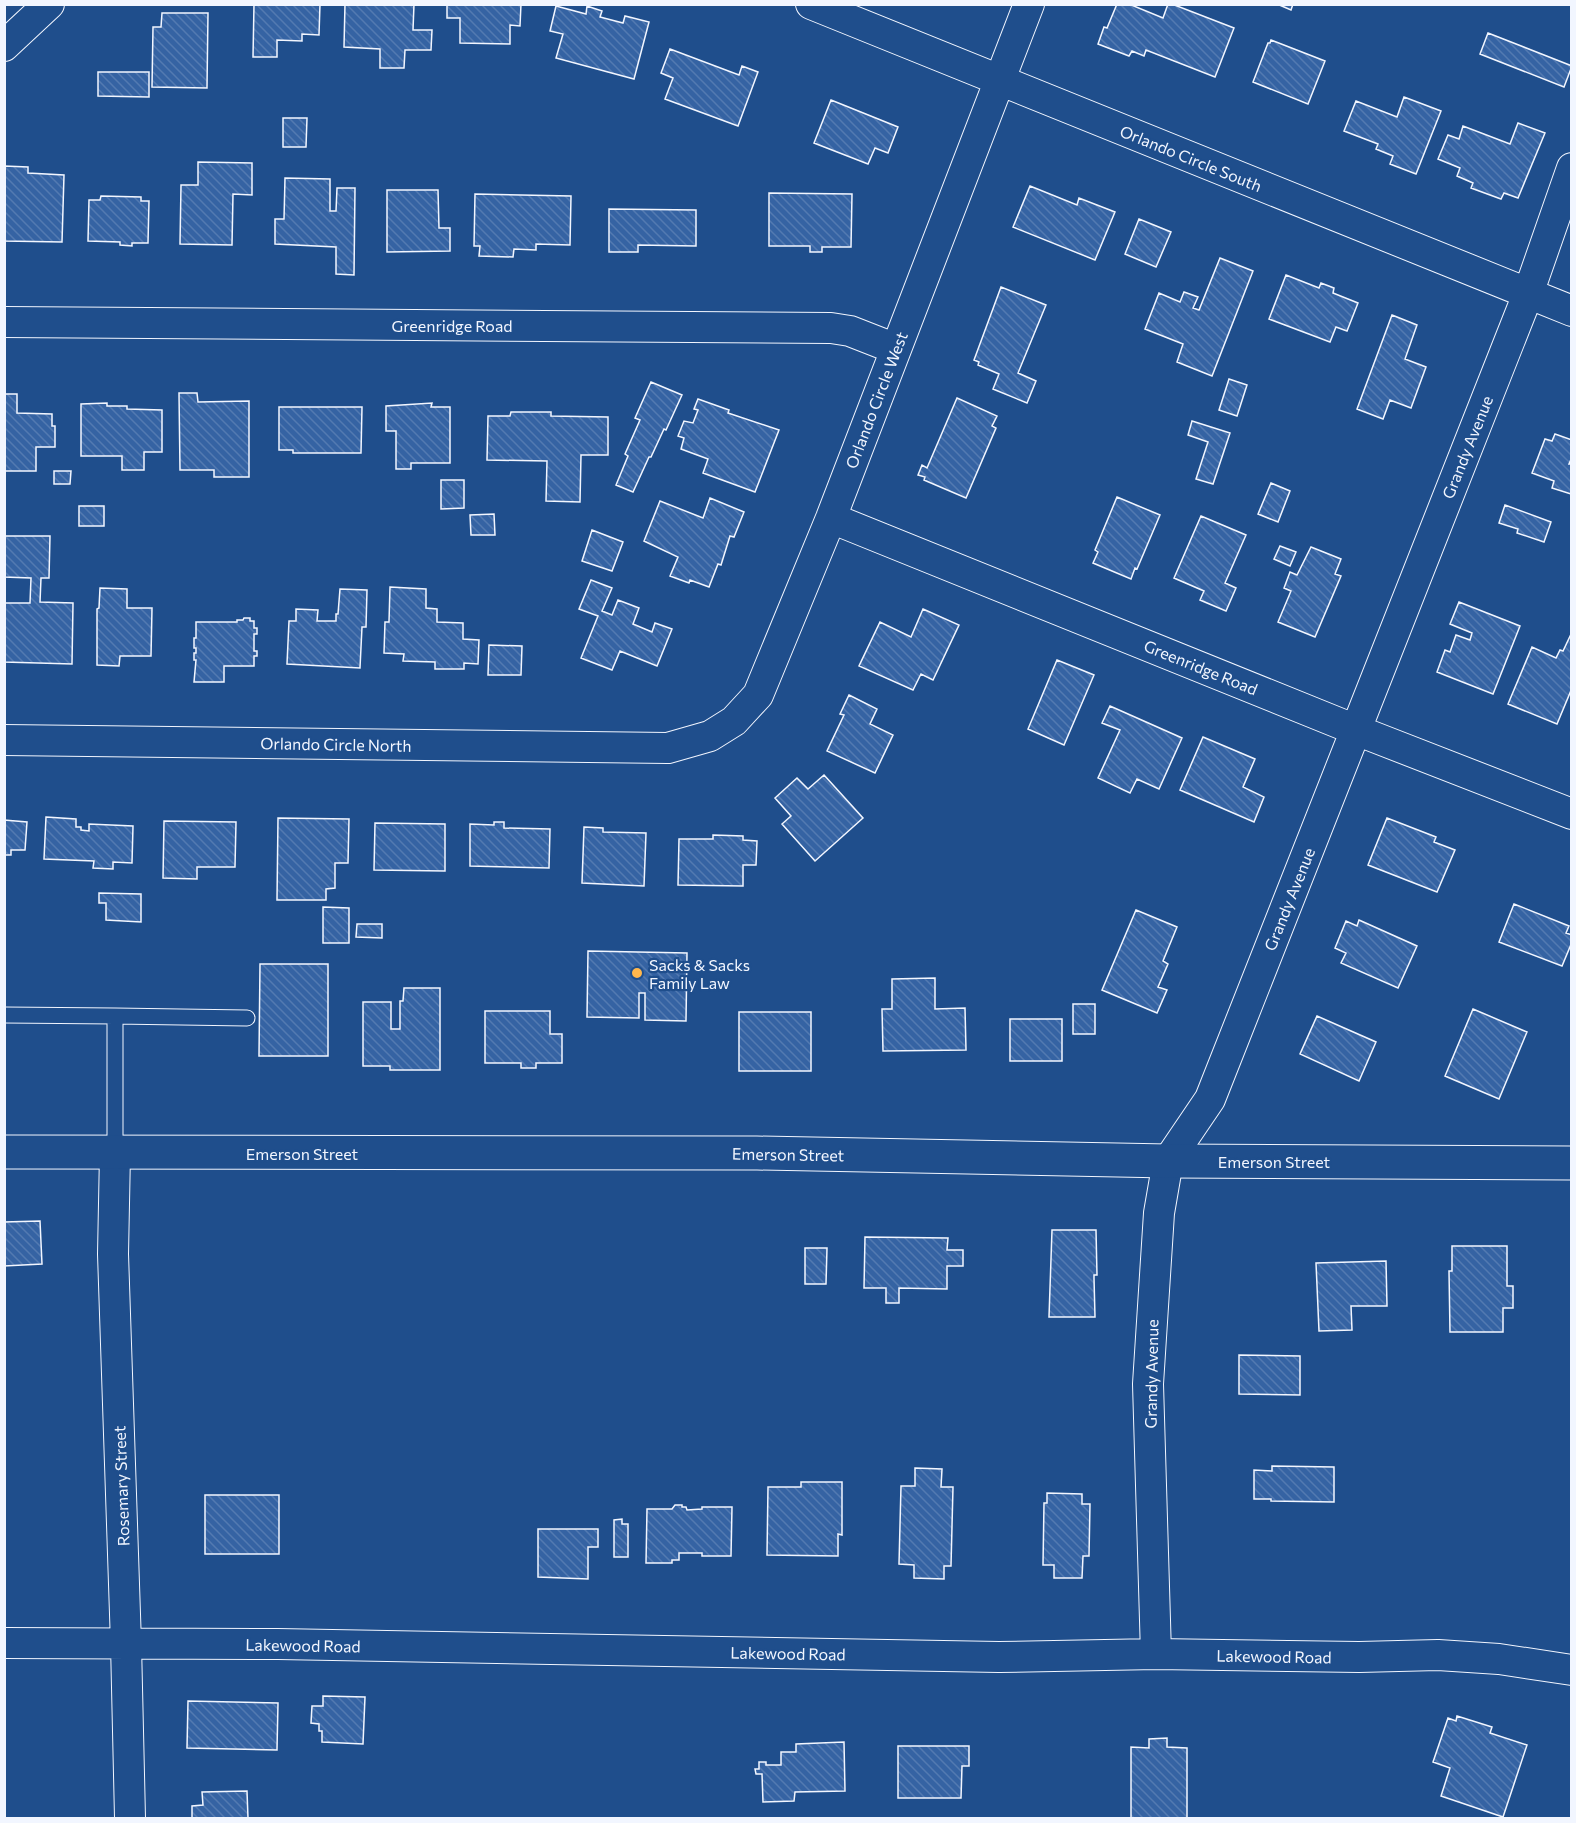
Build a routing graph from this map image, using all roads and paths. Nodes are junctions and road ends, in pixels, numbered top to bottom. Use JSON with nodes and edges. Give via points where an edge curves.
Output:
{"nodes":[{"id":1,"x":48,"y":4,"type":"edge"},
{"id":2,"x":812,"y":4,"type":"edge"},
{"id":3,"x":1029,"y":4,"type":"edge"},
{"id":4,"x":4,"y":46,"type":"edge"},
{"id":5,"x":1000,"y":81,"type":"junction"},
{"id":6,"x":1572,"y":168,"type":"edge"},
{"id":7,"x":1528,"y":294,"type":"junction"},
{"id":8,"x":1572,"y":311,"type":"edge"},
{"id":9,"x":4,"y":322,"type":"edge"},
{"id":10,"x":896,"y":349,"type":"junction"},
{"id":11,"x":831,"y":518,"type":"junction"},
{"id":12,"x":1356,"y":730,"type":"junction"},
{"id":13,"x":4,"y":740,"type":"edge"},
{"id":14,"x":668,"y":748,"type":"joint"},
{"id":15,"x":1572,"y":814,"type":"edge"},
{"id":16,"x":4,"y":1015,"type":"edge"},
{"id":17,"x":115,"y":1016,"type":"junction"},
{"id":18,"x":247,"y":1018,"type":"dead end"},
{"id":19,"x":4,"y":1152,"type":"edge"},
{"id":20,"x":115,"y":1153,"type":"junction"},
{"id":21,"x":1168,"y":1161,"type":"junction"},
{"id":22,"x":1572,"y":1163,"type":"edge"},
{"id":23,"x":4,"y":1643,"type":"edge"},
{"id":24,"x":126,"y":1644,"type":"junction"},
{"id":25,"x":1156,"y":1654,"type":"junction"},
{"id":26,"x":1572,"y":1670,"type":"edge"},
{"id":27,"x":130,"y":1818,"type":"edge"}],
"edges":[{"from":1,"to":4,"type":"street"},
{"from":2,"to":5,"type":"street","name":"Orlando Circle South"},
{"from":3,"to":5,"type":"street","name":"Orlando Circle West"},
{"from":5,"to":7,"type":"street","name":"Orlando Circle South"},
{"from":5,"to":10,"type":"street","name":"Orlando Circle West"},
{"from":6,"to":7,"type":"street","name":"Grandy Avenue"},
{"from":7,"to":8,"type":"street","name":"Orlando Circle South"},
{"from":7,"to":12,"type":"street","name":"Grandy Avenue"},
{"from":9,"to":10,"type":"street","name":"Greenridge Road","via":[[831,328]]},
{"from":10,"to":11,"type":"street","name":"Orlando Circle West"},
{"from":11,"to":12,"type":"street","name":"Greenridge Road"},
{"from":11,"to":14,"type":"street","name":"Orlando Circle West","via":[[758,694],[734,721],[710,736]]},
{"from":12,"to":15,"type":"street","name":"Greenridge Road"},
{"from":12,"to":21,"type":"street","name":"Grandy Avenue","via":[[1210,1099]]},
{"from":13,"to":14,"type":"street","name":"Orlando Circle North"},
{"from":16,"to":17,"type":"lane"},
{"from":17,"to":18,"type":"lane"},
{"from":17,"to":20,"type":"lane"},
{"from":19,"to":20,"type":"main road","name":"Emerson Street"},
{"from":20,"to":21,"type":"main road","name":"Emerson Street","via":[[757,1153]]},
{"from":20,"to":24,"type":"street","name":"Rosemary Street","via":[[112,1254]]},
{"from":21,"to":22,"type":"main road","name":"Emerson Street"},
{"from":21,"to":25,"type":"street","name":"Grandy Avenue","via":[[1159,1213],[1148,1384]]},
{"from":23,"to":24,"type":"street","name":"Lakewood Road"},
{"from":24,"to":25,"type":"street","name":"Lakewood Road","via":[[999,1657]]},
{"from":24,"to":27,"type":"street","name":"Rosemary Street"},
{"from":25,"to":26,"type":"street","name":"Lakewood Road","via":[[1438,1655]]}]}
